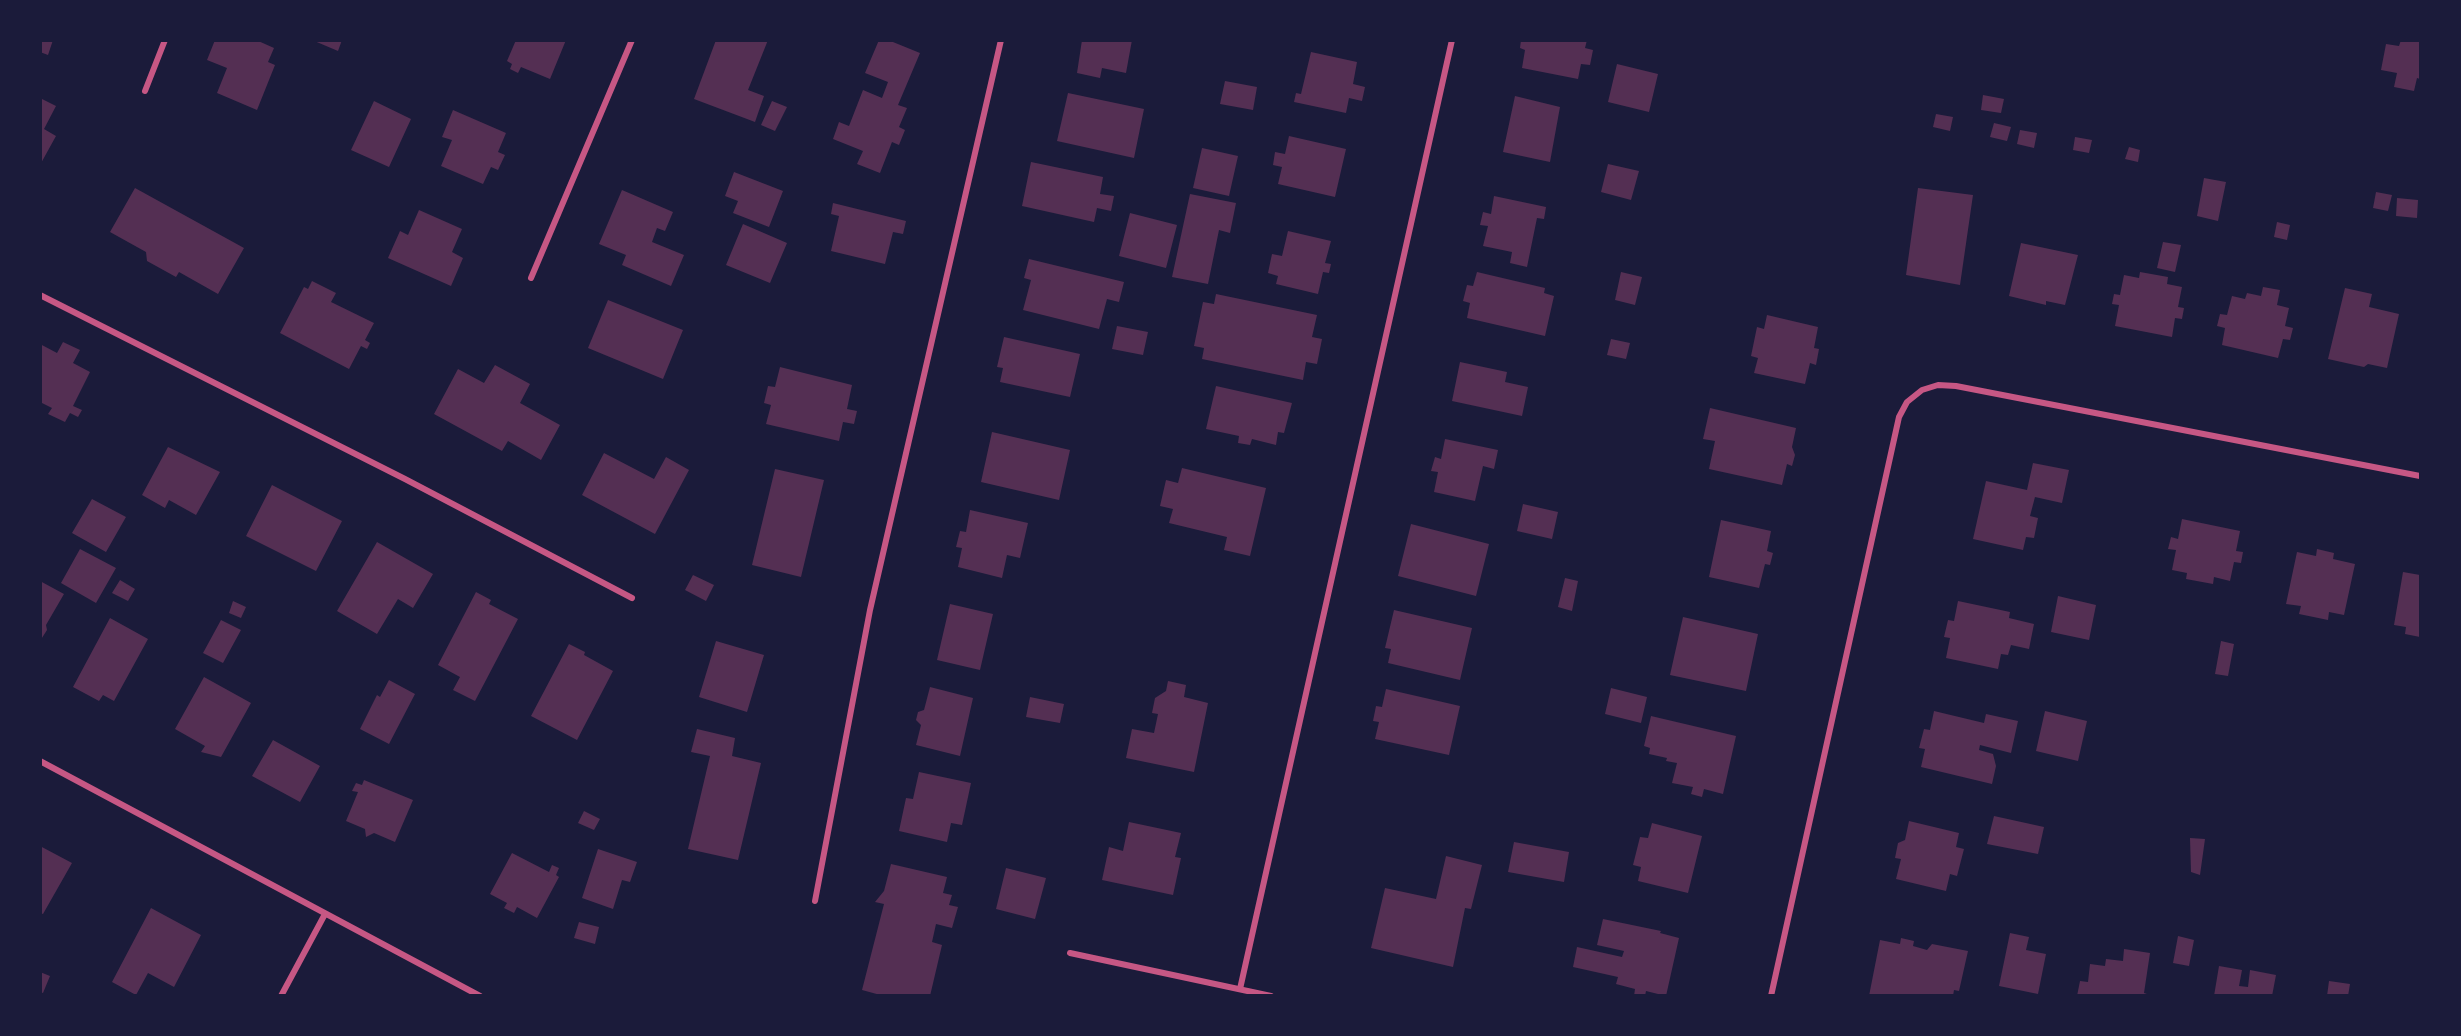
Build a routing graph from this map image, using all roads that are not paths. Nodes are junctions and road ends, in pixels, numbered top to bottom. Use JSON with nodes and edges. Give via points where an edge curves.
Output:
{"nodes":[{"id":1,"x":165,"y":40,"type":"edge"},
{"id":2,"x":632,"y":40,"type":"edge"},
{"id":3,"x":1001,"y":40,"type":"edge"},
{"id":4,"x":1452,"y":40,"type":"edge"},
{"id":5,"x":145,"y":91,"type":"dead end"},
{"id":6,"x":531,"y":278,"type":"dead end"},
{"id":7,"x":40,"y":296,"type":"edge"},
{"id":8,"x":2421,"y":476,"type":"edge"},
{"id":9,"x":632,"y":598,"type":"dead end"},
{"id":10,"x":40,"y":761,"type":"edge"},
{"id":11,"x":814,"y":901,"type":"dead end"},
{"id":12,"x":326,"y":914,"type":"junction"},
{"id":13,"x":1070,"y":953,"type":"dead end"},
{"id":14,"x":1240,"y":989,"type":"junction"},
{"id":15,"x":281,"y":996,"type":"edge"},
{"id":16,"x":480,"y":996,"type":"edge"},
{"id":17,"x":1271,"y":996,"type":"edge"},
{"id":18,"x":1771,"y":996,"type":"edge"}],
"edges":[{"from":1,"to":5,"type":"street"},
{"from":2,"to":6,"type":"street"},
{"from":3,"to":11,"type":"street","via":[[870,610]]},
{"from":4,"to":14,"type":"street"},
{"from":7,"to":9,"type":"street"},
{"from":8,"to":18,"type":"street","via":[[1956,386],[1938,385],[1922,390],[1907,402],[1899,417]]},
{"from":10,"to":12,"type":"street"},
{"from":12,"to":15,"type":"street"},
{"from":12,"to":16,"type":"street"},
{"from":13,"to":14,"type":"street"},
{"from":14,"to":17,"type":"street"}]}
